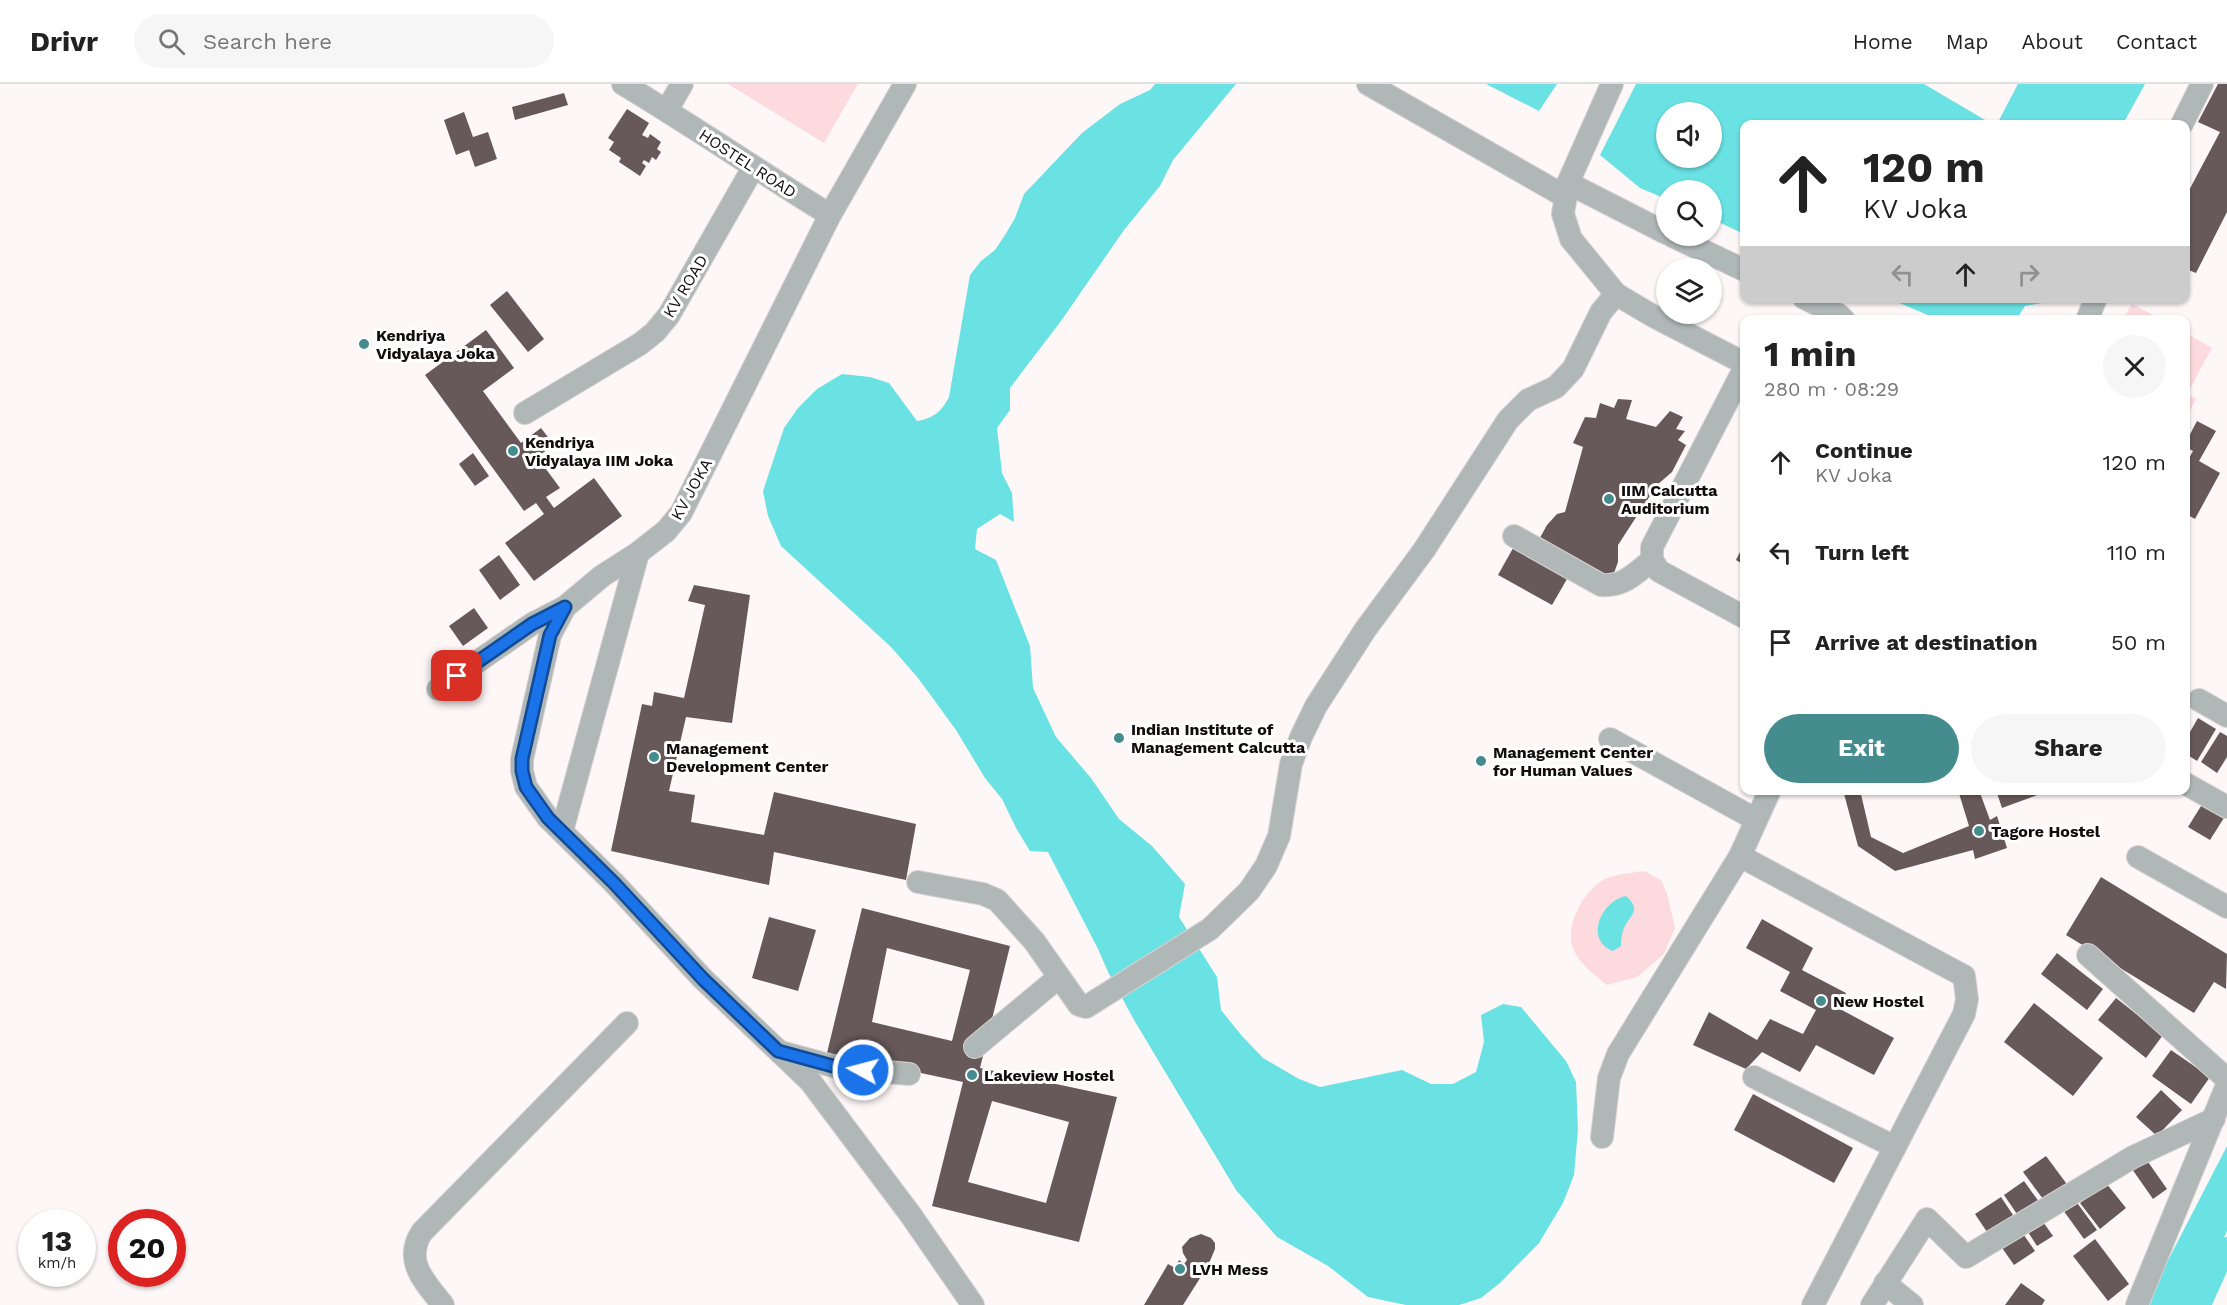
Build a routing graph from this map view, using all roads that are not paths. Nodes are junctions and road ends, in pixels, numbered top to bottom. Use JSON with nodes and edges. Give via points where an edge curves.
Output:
{"nodes":[{"id":1,"x":623,"y":84,"type":"edge"},
{"id":2,"x":682,"y":84,"type":"edge"},
{"id":3,"x":904,"y":84,"type":"edge"},
{"id":4,"x":1368,"y":84,"type":"edge"},
{"id":5,"x":1612,"y":84,"type":"edge"},
{"id":6,"x":2202,"y":84,"type":"edge"},
{"id":7,"x":667,"y":110,"type":"junction"},
{"id":8,"x":2184,"y":120,"type":"edge"},
{"id":9,"x":753,"y":168,"type":"junction"},
{"id":10,"x":1567,"y":190,"type":"junction"},
{"id":11,"x":830,"y":215,"type":"junction"},
{"id":12,"x":1656,"y":229,"type":"edge"},
{"id":13,"x":1693,"y":246,"type":"edge"},
{"id":14,"x":1740,"y":268,"type":"edge"},
{"id":15,"x":1616,"y":294,"type":"junction"},
{"id":16,"x":1814,"y":303,"type":"edge"},
{"id":17,"x":1839,"y":315,"type":"edge"},
{"id":18,"x":1740,"y":361,"type":"edge"},
{"id":19,"x":1740,"y":377,"type":"edge"},
{"id":20,"x":525,"y":413,"type":"dead end"},
{"id":21,"x":1514,"y":536,"type":"dead end"},
{"id":22,"x":638,"y":553,"type":"junction"},
{"id":23,"x":1652,"y":560,"type":"junction"},
{"id":24,"x":565,"y":607,"type":"junction"},
{"id":25,"x":1740,"y":615,"type":"edge"},
{"id":26,"x":438,"y":689,"type":"dead end"},
{"id":27,"x":2199,"y":699,"type":"dead end"},
{"id":28,"x":2227,"y":716,"type":"edge"},
{"id":29,"x":1610,"y":739,"type":"dead end"},
{"id":30,"x":2190,"y":786,"type":"edge"},
{"id":31,"x":1767,"y":795,"type":"edge"},
{"id":32,"x":2227,"y":807,"type":"edge"},
{"id":33,"x":1755,"y":819,"type":"junction"},
{"id":34,"x":562,"y":831,"type":"junction"},
{"id":35,"x":1740,"y":856,"type":"junction"},
{"id":36,"x":2138,"y":857,"type":"dead end"},
{"id":37,"x":918,"y":882,"type":"dead end"},
{"id":38,"x":2227,"y":907,"type":"edge"},
{"id":39,"x":2088,"y":955,"type":"dead end"},
{"id":40,"x":1059,"y":977,"type":"junction"},
{"id":41,"x":627,"y":1023,"type":"dead end"},
{"id":42,"x":975,"y":1047,"type":"dead end"},
{"id":43,"x":778,"y":1051,"type":"junction"},
{"id":44,"x":909,"y":1074,"type":"dead end"},
{"id":45,"x":1754,"y":1077,"type":"dead end"},
{"id":46,"x":2227,"y":1079,"type":"edge"},
{"id":47,"x":2227,"y":1085,"type":"edge"},
{"id":48,"x":2214,"y":1119,"type":"junction"},
{"id":49,"x":1602,"y":1137,"type":"dead end"},
{"id":50,"x":1895,"y":1147,"type":"junction"},
{"id":51,"x":1886,"y":1283,"type":"junction"},
{"id":52,"x":443,"y":1305,"type":"edge"},
{"id":53,"x":973,"y":1305,"type":"edge"},
{"id":54,"x":1813,"y":1305,"type":"edge"},
{"id":55,"x":1872,"y":1305,"type":"edge"},
{"id":56,"x":1912,"y":1305,"type":"edge"},
{"id":57,"x":2136,"y":1305,"type":"edge"}],
"edges":[{"from":1,"to":7,"type":"street","name":"HOSTEL ROAD"},
{"from":2,"to":7,"type":"street"},
{"from":3,"to":11,"type":"street","name":"KV JOKA"},
{"from":4,"to":10,"type":"street"},
{"from":5,"to":10,"type":"street"},
{"from":6,"to":8,"type":"street"},
{"from":7,"to":9,"type":"street","name":"HOSTEL ROAD"},
{"from":9,"to":11,"type":"street","name":"HOSTEL ROAD"},
{"from":9,"to":20,"type":"street","name":"KV ROAD","via":[[669,315],[655,332]]},
{"from":10,"to":12,"type":"street"},
{"from":10,"to":15,"type":"street","via":[[1563,214],[1571,239]]},
{"from":11,"to":22,"type":"street","name":"KV JOKA","via":[[681,513]]},
{"from":13,"to":14,"type":"street"},
{"from":15,"to":18,"type":"street"},
{"from":15,"to":40,"type":"street","via":[[1601,312],[1573,369],[1556,387],[1528,400],[1509,420],[1322,696],[1291,764],[1279,836],[1249,891],[1210,929],[1086,1007],[1079,1005]]},
{"from":16,"to":17,"type":"street"},
{"from":19,"to":23,"type":"street","via":[[1652,547]]},
{"from":21,"to":23,"type":"street","via":[[1601,585],[1626,581]]},
{"from":22,"to":24,"type":"street","name":"KV JOKA"},
{"from":22,"to":34,"type":"street"},
{"from":23,"to":25,"type":"street","via":[[1659,571]]},
{"from":24,"to":26,"type":"street","via":[[532,624]]},
{"from":24,"to":34,"type":"street","name":"KV JOKA","via":[[550,635],[522,759],[526,787]]},
{"from":27,"to":28,"type":"street"},
{"from":29,"to":33,"type":"street"},
{"from":30,"to":32,"type":"street"},
{"from":31,"to":33,"type":"street"},
{"from":33,"to":35,"type":"street"},
{"from":34,"to":43,"type":"street","name":"KV JOKA","via":[[703,979]]},
{"from":35,"to":49,"type":"street","via":[[1618,1054],[1609,1078]]},
{"from":35,"to":50,"type":"street","via":[[1964,976],[1964,1014]]},
{"from":36,"to":38,"type":"street"},
{"from":37,"to":40,"type":"street","via":[[997,900],[1034,941]]},
{"from":39,"to":46,"type":"street"},
{"from":40,"to":42,"type":"street"},
{"from":41,"to":52,"type":"street","via":[[416,1240],[416,1266]]},
{"from":43,"to":44,"type":"street","via":[[840,1068]]},
{"from":43,"to":53,"type":"street","name":"KV JOKA","via":[[810,1081]]},
{"from":45,"to":50,"type":"street"},
{"from":47,"to":48,"type":"street"},
{"from":48,"to":51,"type":"street","via":[[2133,1158],[1966,1257],[1927,1219]]},
{"from":48,"to":57,"type":"street"},
{"from":50,"to":54,"type":"street"},
{"from":51,"to":55,"type":"street"},
{"from":51,"to":56,"type":"street"}]}
